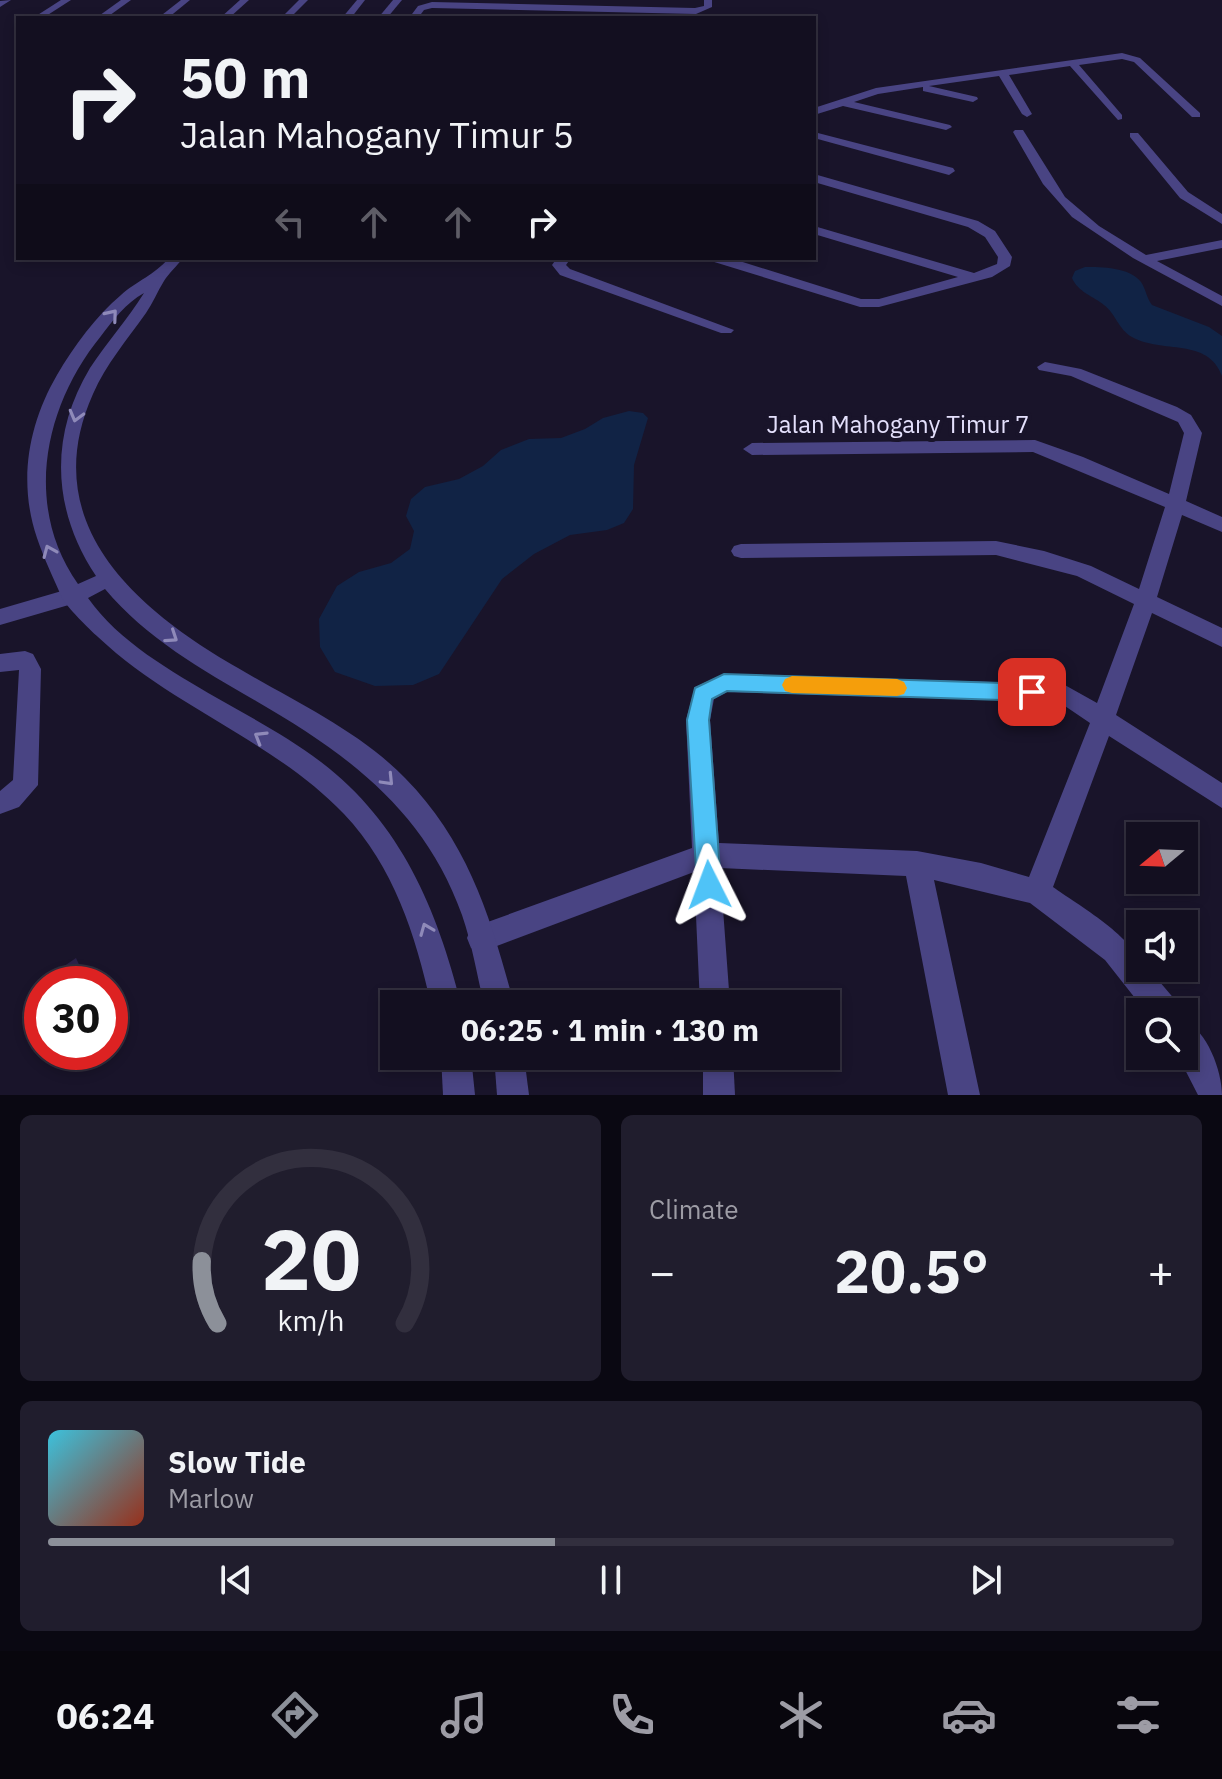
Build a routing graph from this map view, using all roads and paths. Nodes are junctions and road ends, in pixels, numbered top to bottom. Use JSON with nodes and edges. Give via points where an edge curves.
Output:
{"nodes":[{"id":1,"x":7,"y":0,"type":"edge"},
{"id":2,"x":67,"y":0,"type":"edge"},
{"id":3,"x":127,"y":0,"type":"edge"},
{"id":4,"x":186,"y":0,"type":"edge"},
{"id":5,"x":245,"y":0,"type":"edge"},
{"id":6,"x":304,"y":0,"type":"edge"},
{"id":7,"x":361,"y":0,"type":"edge"},
{"id":8,"x":398,"y":0,"type":"edge"},
{"id":9,"x":708,"y":0,"type":"edge"},
{"id":10,"x":0,"y":4,"type":"edge"},
{"id":11,"x":580,"y":4,"type":"edge"},
{"id":12,"x":640,"y":9,"type":"edge"},
{"id":13,"x":40,"y":16,"type":"edge"},
{"id":14,"x":103,"y":16,"type":"edge"},
{"id":15,"x":165,"y":16,"type":"edge"},
{"id":16,"x":226,"y":16,"type":"edge"},
{"id":17,"x":287,"y":16,"type":"edge"},
{"id":18,"x":348,"y":16,"type":"edge"},
{"id":19,"x":384,"y":16,"type":"edge"},
{"id":20,"x":415,"y":16,"type":"edge"},
{"id":21,"x":1072,"y":63,"type":"junction"},
{"id":22,"x":1003,"y":74,"type":"junction"},
{"id":23,"x":916,"y":86,"type":"junction"},
{"id":24,"x":973,"y":99,"type":"dead end"},
{"id":25,"x":840,"y":102,"type":"junction"},
{"id":26,"x":816,"y":111,"type":"edge"},
{"id":27,"x":1027,"y":114,"type":"dead end"},
{"id":28,"x":1196,"y":115,"type":"dead end"},
{"id":29,"x":1118,"y":117,"type":"dead end"},
{"id":30,"x":946,"y":127,"type":"dead end"},
{"id":31,"x":1019,"y":132,"type":"dead end"},
{"id":32,"x":1134,"y":135,"type":"dead end"},
{"id":33,"x":816,"y":136,"type":"edge"},
{"id":34,"x":949,"y":171,"type":"dead end"},
{"id":35,"x":816,"y":179,"type":"edge"},
{"id":36,"x":1222,"y":220,"type":"edge"},
{"id":37,"x":816,"y":231,"type":"edge"},
{"id":38,"x":1222,"y":244,"type":"edge"},
{"id":39,"x":1145,"y":259,"type":"junction"},
{"id":40,"x":174,"y":260,"type":"edge"},
{"id":41,"x":722,"y":260,"type":"edge"},
{"id":42,"x":562,"y":261,"type":"edge"},
{"id":43,"x":158,"y":278,"type":"junction"},
{"id":44,"x":972,"y":278,"type":"junction"},
{"id":45,"x":1222,"y":302,"type":"edge"},
{"id":46,"x":726,"y":330,"type":"dead end"},
{"id":47,"x":1045,"y":367,"type":"dead end"},
{"id":48,"x":752,"y":449,"type":"dead end"},
{"id":49,"x":1178,"y":505,"type":"junction"},
{"id":50,"x":1222,"y":525,"type":"edge"},
{"id":51,"x":741,"y":551,"type":"dead end"},
{"id":52,"x":108,"y":579,"type":"junction"},
{"id":53,"x":72,"y":596,"type":"junction"},
{"id":54,"x":1146,"y":600,"type":"junction"},
{"id":55,"x":0,"y":617,"type":"edge"},
{"id":56,"x":1222,"y":638,"type":"edge"},
{"id":57,"x":0,"y":663,"type":"edge"},
{"id":58,"x":1101,"y":719,"type":"junction"},
{"id":59,"x":1222,"y":797,"type":"edge"},
{"id":60,"x":0,"y":803,"type":"edge"},
{"id":61,"x":707,"y":855,"type":"junction"},
{"id":62,"x":917,"y":864,"type":"junction"},
{"id":63,"x":1037,"y":892,"type":"junction"},
{"id":64,"x":481,"y":938,"type":"junction"},
{"id":65,"x":443,"y":990,"type":"edge"},
{"id":66,"x":495,"y":990,"type":"edge"},
{"id":67,"x":714,"y":990,"type":"edge"},
{"id":68,"x":1154,"y":998,"type":"edge"},
{"id":69,"x":1198,"y":1063,"type":"edge"},
{"id":70,"x":457,"y":1070,"type":"edge"},
{"id":71,"x":510,"y":1070,"type":"edge"},
{"id":72,"x":718,"y":1070,"type":"edge"},
{"id":73,"x":459,"y":1095,"type":"edge"},
{"id":74,"x":513,"y":1095,"type":"edge"},
{"id":75,"x":719,"y":1095,"type":"edge"},
{"id":76,"x":964,"y":1095,"type":"edge"},
{"id":77,"x":1215,"y":1095,"type":"edge"}],
"edges":[{"from":1,"to":10,"type":"street"},
{"from":2,"to":13,"type":"street"},
{"from":3,"to":14,"type":"street"},
{"from":4,"to":15,"type":"street"},
{"from":5,"to":16,"type":"street"},
{"from":6,"to":17,"type":"street"},
{"from":7,"to":18,"type":"street"},
{"from":8,"to":19,"type":"street"},
{"from":9,"to":12,"type":"street","via":[[708,7],[696,11]]},
{"from":11,"to":12,"type":"street"},
{"from":11,"to":20,"type":"street","via":[[425,6]]},
{"from":21,"to":22,"type":"street"},
{"from":21,"to":28,"type":"street","via":[[1130,57]]},
{"from":21,"to":29,"type":"street"},
{"from":22,"to":23,"type":"street"},
{"from":22,"to":27,"type":"street"},
{"from":23,"to":24,"type":"street"},
{"from":23,"to":25,"type":"street"},
{"from":25,"to":26,"type":"street"},
{"from":25,"to":30,"type":"street"},
{"from":31,"to":39,"type":"street","via":[[1061,200]]},
{"from":32,"to":36,"type":"street","via":[[1184,195]]},
{"from":33,"to":34,"type":"street"},
{"from":35,"to":44,"type":"street","via":[[973,224],[990,234],[1005,257],[1003,266]]},
{"from":37,"to":44,"type":"street"},
{"from":38,"to":39,"type":"street"},
{"from":39,"to":45,"type":"street"},
{"from":40,"to":43,"type":"street"},
{"from":41,"to":44,"type":"street","via":[[860,303],[879,303]]},
{"from":42,"to":46,"type":"street","via":[[565,272]]},
{"from":43,"to":52,"type":"street","one_way":true,"via":[[150,298],[94,372],[77,408],[69,445],[69,486],[81,534]]},
{"from":53,"to":43,"type":"street","one_way":true,"via":[[46,548],[34,495],[36,451],[46,412],[66,372],[127,297]]},
{"from":47,"to":49,"type":"street","via":[[1075,372],[1185,419],[1193,433]]},
{"from":48,"to":49,"type":"street","name":"Jalan Mahogany Timur 7","via":[[1035,446]]},
{"from":49,"to":50,"type":"street","name":"Jalan Mahogany Timur 7"},
{"from":49,"to":54,"type":"street"},
{"from":51,"to":54,"type":"street","via":[[996,548],[1084,571]]},
{"from":52,"to":53,"type":"street"},
{"from":52,"to":64,"type":"street","one_way":true,"via":[[144,618],[328,730],[386,776],[435,835],[476,915]]},
{"from":53,"to":55,"type":"street"},
{"from":65,"to":53,"type":"street","one_way":true,"via":[[430,935],[396,860],[351,804],[297,759],[111,640]]},
{"from":54,"to":56,"type":"street"},
{"from":54,"to":58,"type":"street"},
{"from":57,"to":60,"type":"street","via":[[25,660],[30,669],[25,785]]},
{"from":58,"to":59,"type":"street"},
{"from":58,"to":61,"type":"street","via":[[1063,693],[724,683],[703,694],[698,720]]},
{"from":58,"to":63,"type":"street"},
{"from":61,"to":62,"type":"street"},
{"from":61,"to":64,"type":"street"},
{"from":61,"to":67,"type":"street"},
{"from":62,"to":63,"type":"street"},
{"from":62,"to":76,"type":"street"},
{"from":63,"to":68,"type":"street","via":[[1115,950]]},
{"from":64,"to":66,"type":"street"},
{"from":69,"to":77,"type":"street"},
{"from":70,"to":73,"type":"street"},
{"from":71,"to":74,"type":"street"},
{"from":72,"to":75,"type":"street"}]}
